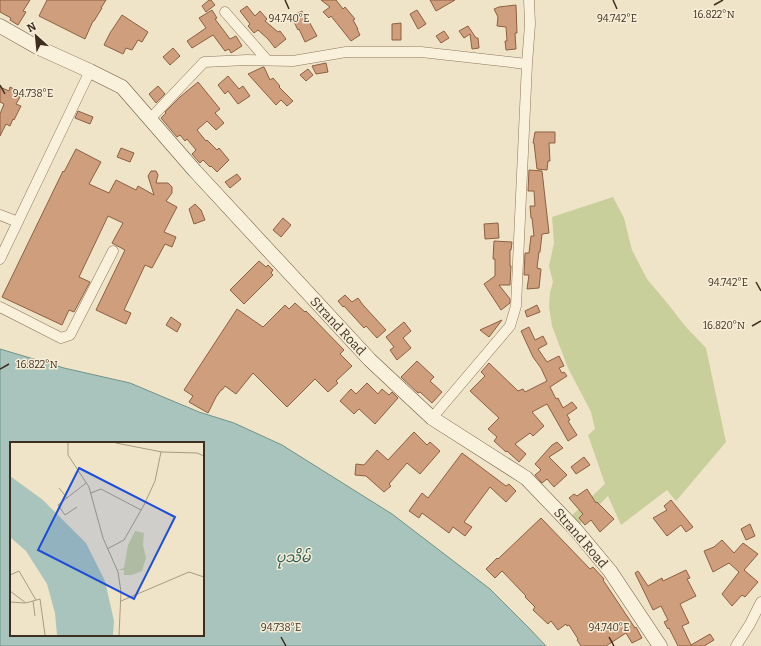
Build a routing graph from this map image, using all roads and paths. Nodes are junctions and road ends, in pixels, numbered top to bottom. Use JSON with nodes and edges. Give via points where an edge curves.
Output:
{"nodes":[{"id":1,"x":530,"y":0,"type":"edge"},
{"id":2,"x":225,"y":12,"type":"dead end"},
{"id":3,"x":0,"y":26,"type":"edge"},
{"id":4,"x":267,"y":60,"type":"junction"},
{"id":5,"x":527,"y":64,"type":"junction"},
{"id":6,"x":90,"y":71,"type":"junction"},
{"id":7,"x":150,"y":119,"type":"junction"},
{"id":8,"x":0,"y":215,"type":"edge"},
{"id":9,"x":18,"y":222,"type":"junction"},
{"id":10,"x":113,"y":252,"type":"dead end"},
{"id":11,"x":0,"y":259,"type":"edge"},
{"id":12,"x":0,"y":307,"type":"edge"},
{"id":13,"x":432,"y":418,"type":"junction"},
{"id":14,"x":761,"y":602,"type":"edge"},
{"id":15,"x":660,"y":646,"type":"edge"},
{"id":16,"x":736,"y":646,"type":"edge"}],
"edges":[{"from":1,"to":5,"type":"street"},
{"from":2,"to":4,"type":"street"},
{"from":3,"to":6,"type":"main road","name":"Strand Road","via":[[37,47]]},
{"from":4,"to":5,"type":"street","via":[[293,61],[346,52],[421,52]]},
{"from":4,"to":7,"type":"street","via":[[204,62]]},
{"from":5,"to":13,"type":"street","via":[[516,306],[510,326]]},
{"from":6,"to":7,"type":"main road","name":"Strand Road","via":[[122,87]]},
{"from":6,"to":9,"type":"street"},
{"from":7,"to":13,"type":"main road","name":"Strand Road","via":[[370,360]]},
{"from":8,"to":9,"type":"street"},
{"from":9,"to":11,"type":"street"},
{"from":10,"to":12,"type":"street","via":[[70,335],[61,338]]},
{"from":13,"to":15,"type":"main road","name":"Strand Road","via":[[526,478],[575,528],[610,571]]},
{"from":14,"to":16,"type":"street"}]}
